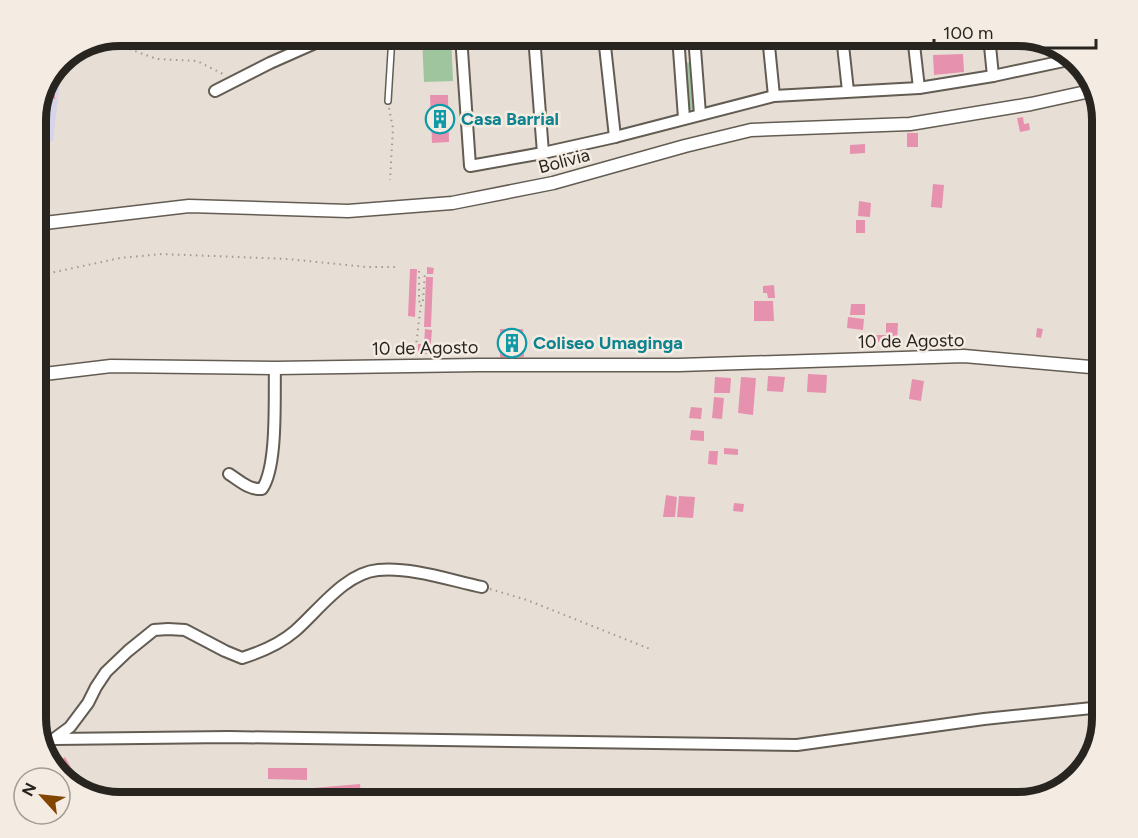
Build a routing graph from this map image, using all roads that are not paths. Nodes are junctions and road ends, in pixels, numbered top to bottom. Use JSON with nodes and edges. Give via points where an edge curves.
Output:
{"nodes":[{"id":1,"x":308,"y":46,"type":"edge"},
{"id":2,"x":391,"y":46,"type":"edge"},
{"id":3,"x":462,"y":46,"type":"edge"},
{"id":4,"x":535,"y":46,"type":"edge"},
{"id":5,"x":602,"y":46,"type":"edge"},
{"id":6,"x":679,"y":46,"type":"edge"},
{"id":7,"x":695,"y":46,"type":"edge"},
{"id":8,"x":769,"y":46,"type":"edge"},
{"id":9,"x":843,"y":46,"type":"edge"},
{"id":10,"x":914,"y":46,"type":"edge"},
{"id":11,"x":990,"y":46,"type":"edge"},
{"id":12,"x":696,"y":58,"type":"junction"},
{"id":13,"x":1058,"y":59,"type":"edge"},
{"id":14,"x":680,"y":60,"type":"junction"},
{"id":15,"x":993,"y":76,"type":"junction"},
{"id":16,"x":920,"y":88,"type":"junction"},
{"id":17,"x":215,"y":91,"type":"dead end"},
{"id":18,"x":848,"y":91,"type":"junction"},
{"id":19,"x":1085,"y":92,"type":"edge"},
{"id":20,"x":774,"y":96,"type":"junction"},
{"id":21,"x":388,"y":101,"type":"road end"},
{"id":22,"x":700,"y":114,"type":"junction"},
{"id":23,"x":684,"y":118,"type":"junction"},
{"id":24,"x":615,"y":136,"type":"junction"},
{"id":25,"x":543,"y":153,"type":"junction"},
{"id":26,"x":47,"y":223,"type":"edge"},
{"id":27,"x":1092,"y":367,"type":"edge"},
{"id":28,"x":275,"y":368,"type":"junction"},
{"id":29,"x":47,"y":374,"type":"edge"},
{"id":30,"x":230,"y":474,"type":"dead end"},
{"id":31,"x":482,"y":587,"type":"road end"},
{"id":32,"x":1092,"y":708,"type":"edge"},
{"id":33,"x":55,"y":739,"type":"junction"},
{"id":34,"x":51,"y":742,"type":"edge"}],
"edges":[{"from":1,"to":17,"type":"street"},
{"from":2,"to":21,"type":"lane"},
{"from":3,"to":25,"type":"street","via":[[470,166]]},
{"from":4,"to":25,"type":"street"},
{"from":5,"to":24,"type":"street"},
{"from":6,"to":14,"type":"street"},
{"from":7,"to":12,"type":"street"},
{"from":8,"to":20,"type":"street"},
{"from":9,"to":18,"type":"street"},
{"from":10,"to":16,"type":"street"},
{"from":11,"to":15,"type":"street"},
{"from":12,"to":14,"type":"street"},
{"from":12,"to":22,"type":"street"},
{"from":13,"to":15,"type":"street"},
{"from":14,"to":23,"type":"street"},
{"from":15,"to":16,"type":"street"},
{"from":16,"to":18,"type":"street"},
{"from":18,"to":20,"type":"street"},
{"from":19,"to":26,"type":"street","name":"Bolivia","via":[[910,124],[751,130],[553,183],[452,203],[348,211],[189,206]]},
{"from":20,"to":22,"type":"street"},
{"from":22,"to":23,"type":"street"},
{"from":23,"to":24,"type":"street"},
{"from":24,"to":25,"type":"street"},
{"from":27,"to":28,"type":"street","name":"10 de Agosto","via":[[964,357],[679,365]]},
{"from":28,"to":29,"type":"street","name":"10 de Agosto","via":[[111,366]]},
{"from":28,"to":30,"type":"street","via":[[273,446],[268,477],[262,489],[256,489]]},
{"from":31,"to":33,"type":"street","via":[[402,570],[376,570],[354,578],[335,592],[274,646],[242,658],[185,630],[154,630],[106,672],[70,727]]},
{"from":32,"to":33,"type":"street","via":[[797,745],[229,737]]},
{"from":33,"to":34,"type":"street"}]}
